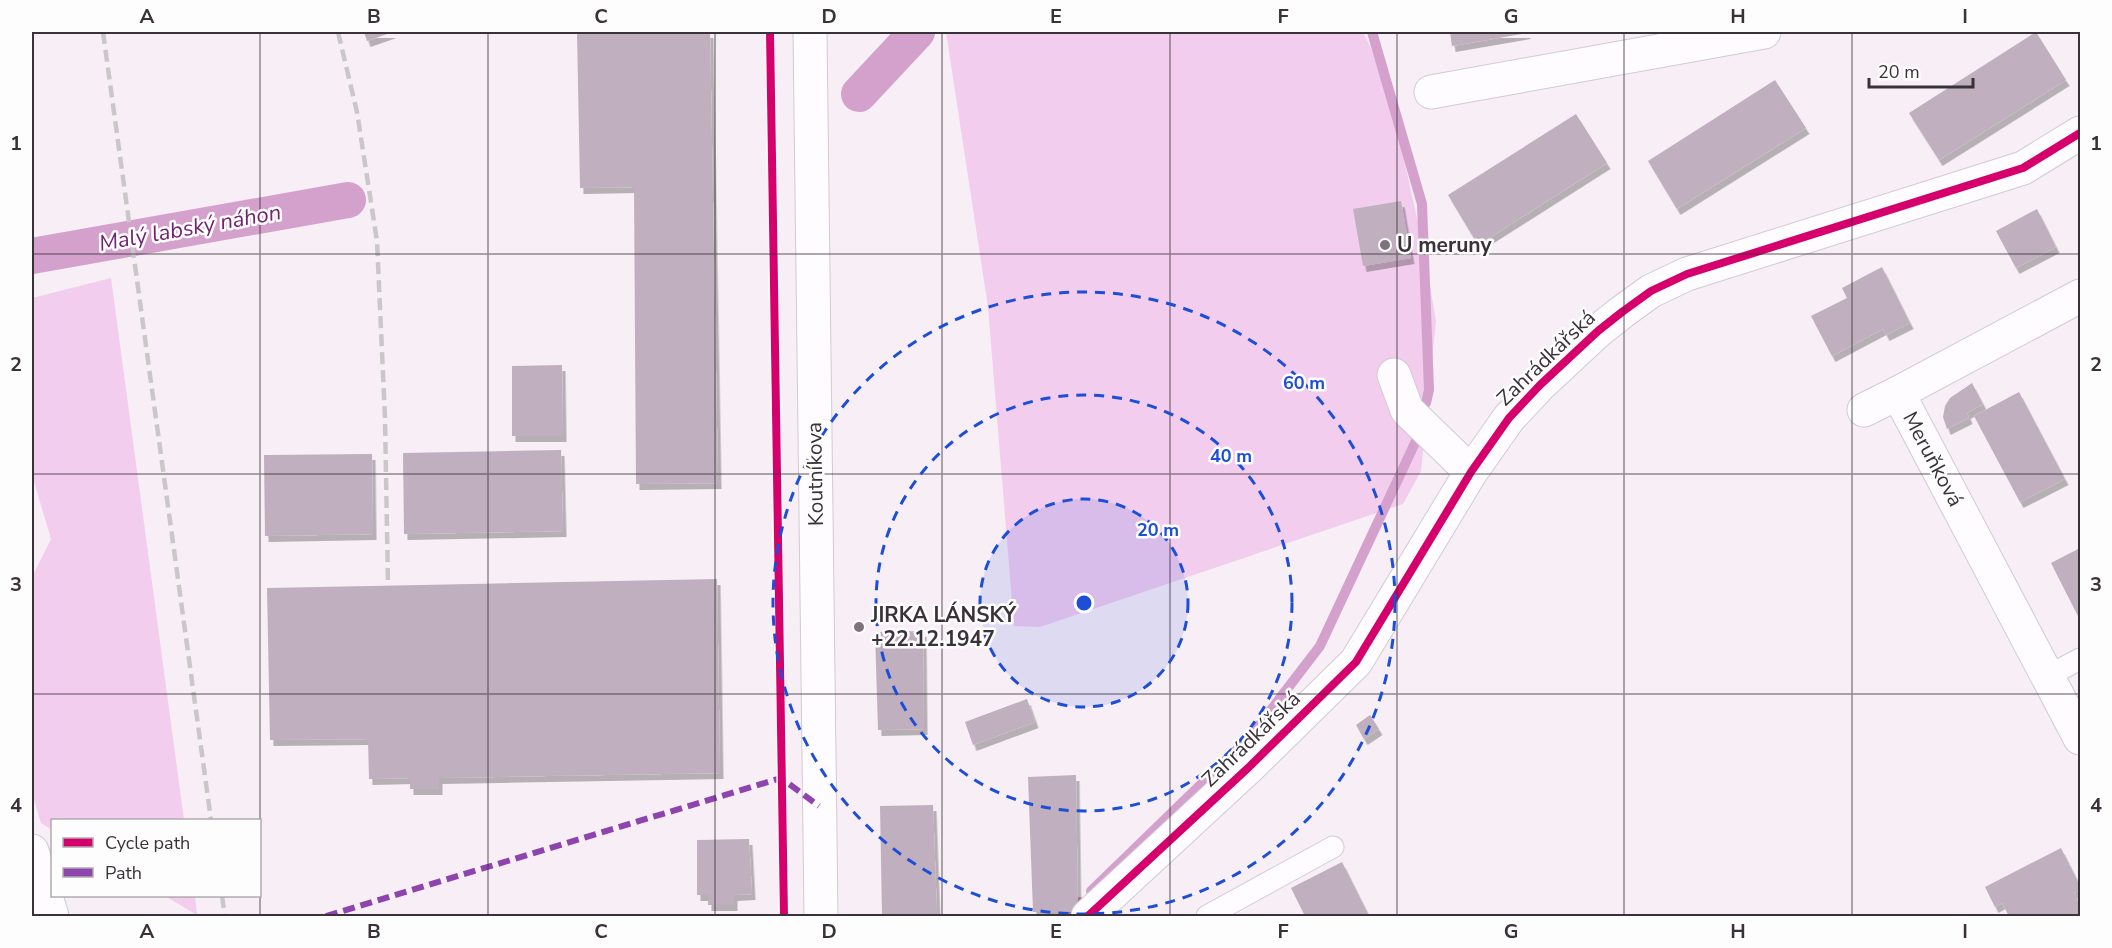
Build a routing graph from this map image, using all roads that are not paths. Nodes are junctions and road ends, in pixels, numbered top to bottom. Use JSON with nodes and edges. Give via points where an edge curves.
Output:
{"nodes":[{"id":1,"x":810,"y":32,"type":"edge"},
{"id":2,"x":1764,"y":32,"type":"edge"},
{"id":3,"x":1431,"y":92,"type":"dead end"},
{"id":4,"x":2080,"y":133,"type":"edge"},
{"id":5,"x":2080,"y":296,"type":"edge"},
{"id":6,"x":1394,"y":375,"type":"dead end"},
{"id":7,"x":1898,"y":393,"type":"junction"},
{"id":8,"x":1864,"y":410,"type":"dead end"},
{"id":9,"x":1471,"y":472,"type":"junction"},
{"id":10,"x":2080,"y":659,"type":"edge"},
{"id":11,"x":2048,"y":676,"type":"junction"},
{"id":12,"x":2080,"y":738,"type":"edge"},
{"id":13,"x":1333,"y":847,"type":"dead end"},
{"id":14,"x":32,"y":857,"type":"edge"},
{"id":15,"x":52,"y":916,"type":"edge"},
{"id":16,"x":821,"y":916,"type":"edge"},
{"id":17,"x":1088,"y":916,"type":"edge"},
{"id":18,"x":1207,"y":916,"type":"edge"}],
"edges":[{"from":1,"to":16,"type":"street","name":"Koutníkova"},
{"from":2,"to":3,"type":"street"},
{"from":4,"to":9,"type":"street","name":"Zahrádkářská","via":[[2023,168],[1687,274],[1651,291],[1598,330],[1540,385],[1509,418]]},
{"from":5,"to":7,"type":"street","name":"Meruňková"},
{"from":6,"to":9,"type":"street","via":[[1407,410]]},
{"from":7,"to":8,"type":"street"},
{"from":7,"to":11,"type":"street","name":"Meruňková"},
{"from":9,"to":17,"type":"street","name":"Zahrádkářská","via":[[1356,662]]},
{"from":10,"to":11,"type":"lane"},
{"from":11,"to":12,"type":"street","name":"Meruňková"},
{"from":13,"to":18,"type":"lane"},
{"from":14,"to":15,"type":"street"}]}
